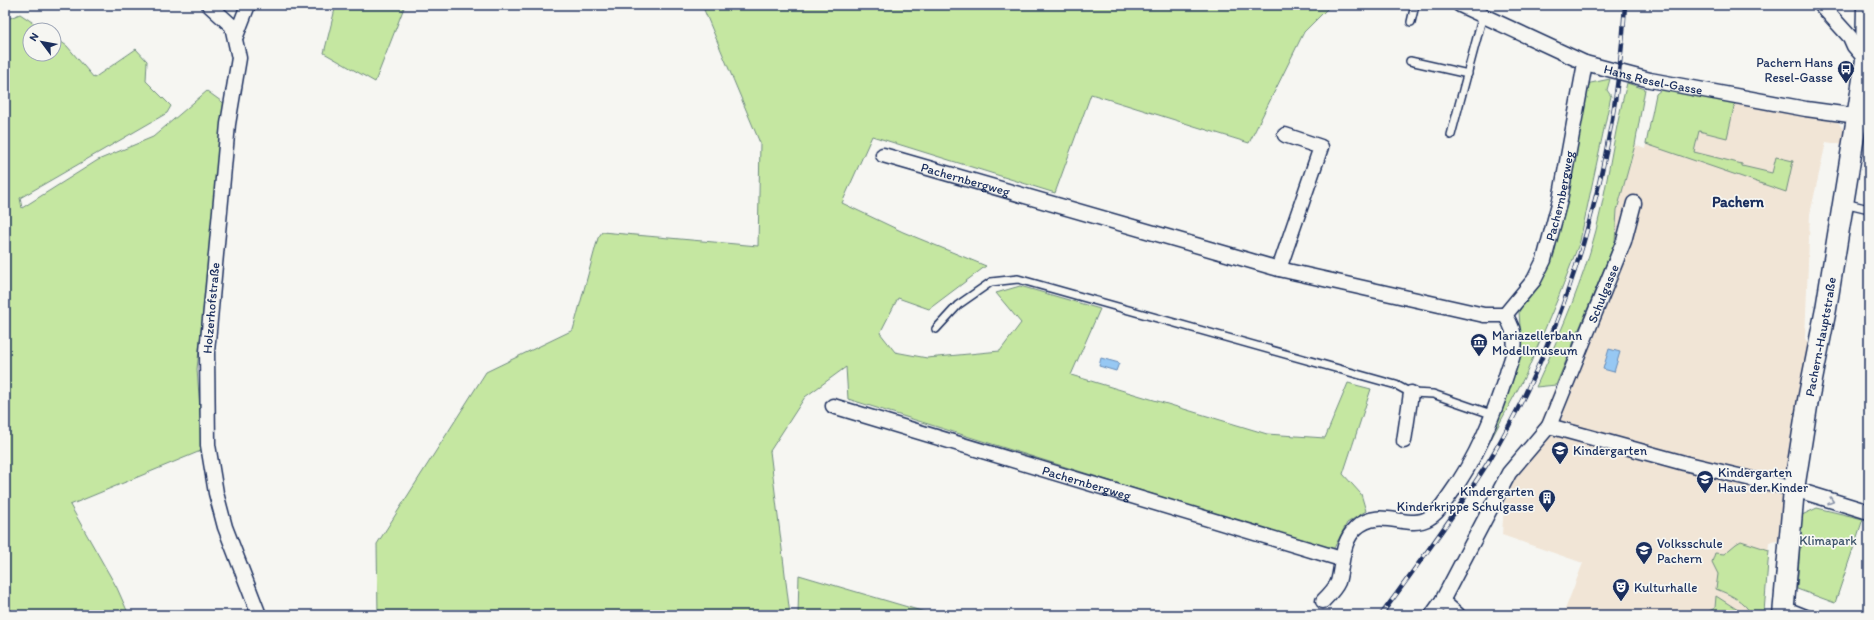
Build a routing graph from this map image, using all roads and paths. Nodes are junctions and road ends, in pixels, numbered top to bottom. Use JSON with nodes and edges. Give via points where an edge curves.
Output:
{"nodes":[{"id":1,"x":209,"y":5,"type":"edge"},
{"id":2,"x":248,"y":5,"type":"edge"},
{"id":3,"x":1415,"y":5,"type":"edge"},
{"id":4,"x":1460,"y":5,"type":"edge"},
{"id":5,"x":1821,"y":5,"type":"edge"},
{"id":6,"x":1867,"y":5,"type":"edge"},
{"id":7,"x":1483,"y":15,"type":"junction"},
{"id":8,"x":1411,"y":22,"type":"dead end"},
{"id":9,"x":236,"y":36,"type":"junction"},
{"id":10,"x":1866,"y":60,"type":"junction"},
{"id":11,"x":1410,"y":61,"type":"dead end"},
{"id":12,"x":1585,"y":63,"type":"junction"},
{"id":13,"x":1468,"y":74,"type":"junction"},
{"id":14,"x":1862,"y":109,"type":"edge"},
{"id":15,"x":1285,"y":135,"type":"dead end"},
{"id":16,"x":1451,"y":135,"type":"dead end"},
{"id":17,"x":883,"y":155,"type":"dead end"},
{"id":18,"x":1634,"y":203,"type":"dead end"},
{"id":19,"x":1843,"y":203,"type":"junction"},
{"id":20,"x":1869,"y":209,"type":"edge"},
{"id":21,"x":1279,"y":269,"type":"junction"},
{"id":22,"x":1505,"y":316,"type":"junction"},
{"id":23,"x":936,"y":329,"type":"dead end"},
{"id":24,"x":1411,"y":393,"type":"junction"},
{"id":25,"x":833,"y":406,"type":"dead end"},
{"id":26,"x":1494,"y":415,"type":"junction"},
{"id":27,"x":1549,"y":426,"type":"junction"},
{"id":28,"x":1404,"y":441,"type":"dead end"},
{"id":29,"x":1794,"y":489,"type":"junction"},
{"id":30,"x":1869,"y":512,"type":"edge"},
{"id":31,"x":1341,"y":559,"type":"junction"},
{"id":32,"x":1323,"y":600,"type":"dead end"},
{"id":33,"x":1442,"y":601,"type":"junction"},
{"id":34,"x":1783,"y":611,"type":"edge"},
{"id":35,"x":259,"y":615,"type":"edge"},
{"id":36,"x":1432,"y":615,"type":"edge"},
{"id":37,"x":1458,"y":615,"type":"edge"},
{"id":38,"x":1810,"y":615,"type":"edge"}],
"edges":[{"from":1,"to":9,"type":"street","name":"Holzerhofstraße","via":[[232,26]]},
{"from":2,"to":9,"type":"street"},
{"from":3,"to":8,"type":"lane"},
{"from":4,"to":7,"type":"street","name":"Hans Resel-Gasse"},
{"from":5,"to":10,"type":"street","via":[[1850,37]]},
{"from":6,"to":10,"type":"main road","name":"Pachern-Hauptstraße"},
{"from":7,"to":12,"type":"street","name":"Hans Resel-Gasse"},
{"from":7,"to":13,"type":"lane"},
{"from":9,"to":35,"type":"street","name":"Holzerhofstraße","via":[[239,58],[228,124],[206,352],[208,445],[216,493],[226,528]]},
{"from":10,"to":14,"type":"main road","name":"Pachern-Hauptstraße"},
{"from":11,"to":13,"type":"lane"},
{"from":12,"to":14,"type":"street","name":"Hans Resel-Gasse","via":[[1697,92],[1806,113]]},
{"from":12,"to":22,"type":"street","name":"Pachernbergweg","via":[[1560,200],[1544,260],[1534,280]]},
{"from":13,"to":16,"type":"lane"},
{"from":14,"to":19,"type":"main road","name":"Pachern-Hauptstraße"},
{"from":15,"to":21,"type":"street","via":[[1321,148]]},
{"from":17,"to":21,"type":"street","name":"Pachernbergweg"},
{"from":18,"to":27,"type":"street","name":"Schulgasse","via":[[1624,241]]},
{"from":19,"to":20,"type":"lane"},
{"from":19,"to":29,"type":"main road","name":"Pachern-Hauptstraße"},
{"from":21,"to":22,"type":"street","name":"Pachernbergweg","via":[[1484,315]]},
{"from":22,"to":26,"type":"street","via":[[1512,324],[1514,349]]},
{"from":23,"to":24,"type":"lane","via":[[958,305],[991,282],[1018,279],[1396,385]]},
{"from":24,"to":26,"type":"lane","via":[[1433,394]]},
{"from":24,"to":28,"type":"street"},
{"from":25,"to":31,"type":"street","name":"Pachernbergweg"},
{"from":26,"to":31,"type":"street","via":[[1471,463],[1442,506],[1430,518],[1417,523],[1383,518],[1368,521],[1356,528]]},
{"from":27,"to":29,"type":"street","via":[[1684,463]]},
{"from":27,"to":33,"type":"street","name":"Schulgasse","via":[[1509,473]]},
{"from":29,"to":30,"type":"street","one_way":true},
{"from":29,"to":34,"type":"main road","name":"Pachern-Hauptstraße"},
{"from":31,"to":32,"type":"street","via":[[1338,582]]},
{"from":33,"to":36,"type":"street","name":"Schulgasse"},
{"from":33,"to":37,"type":"street"},
{"from":34,"to":38,"type":"lane"}]}
